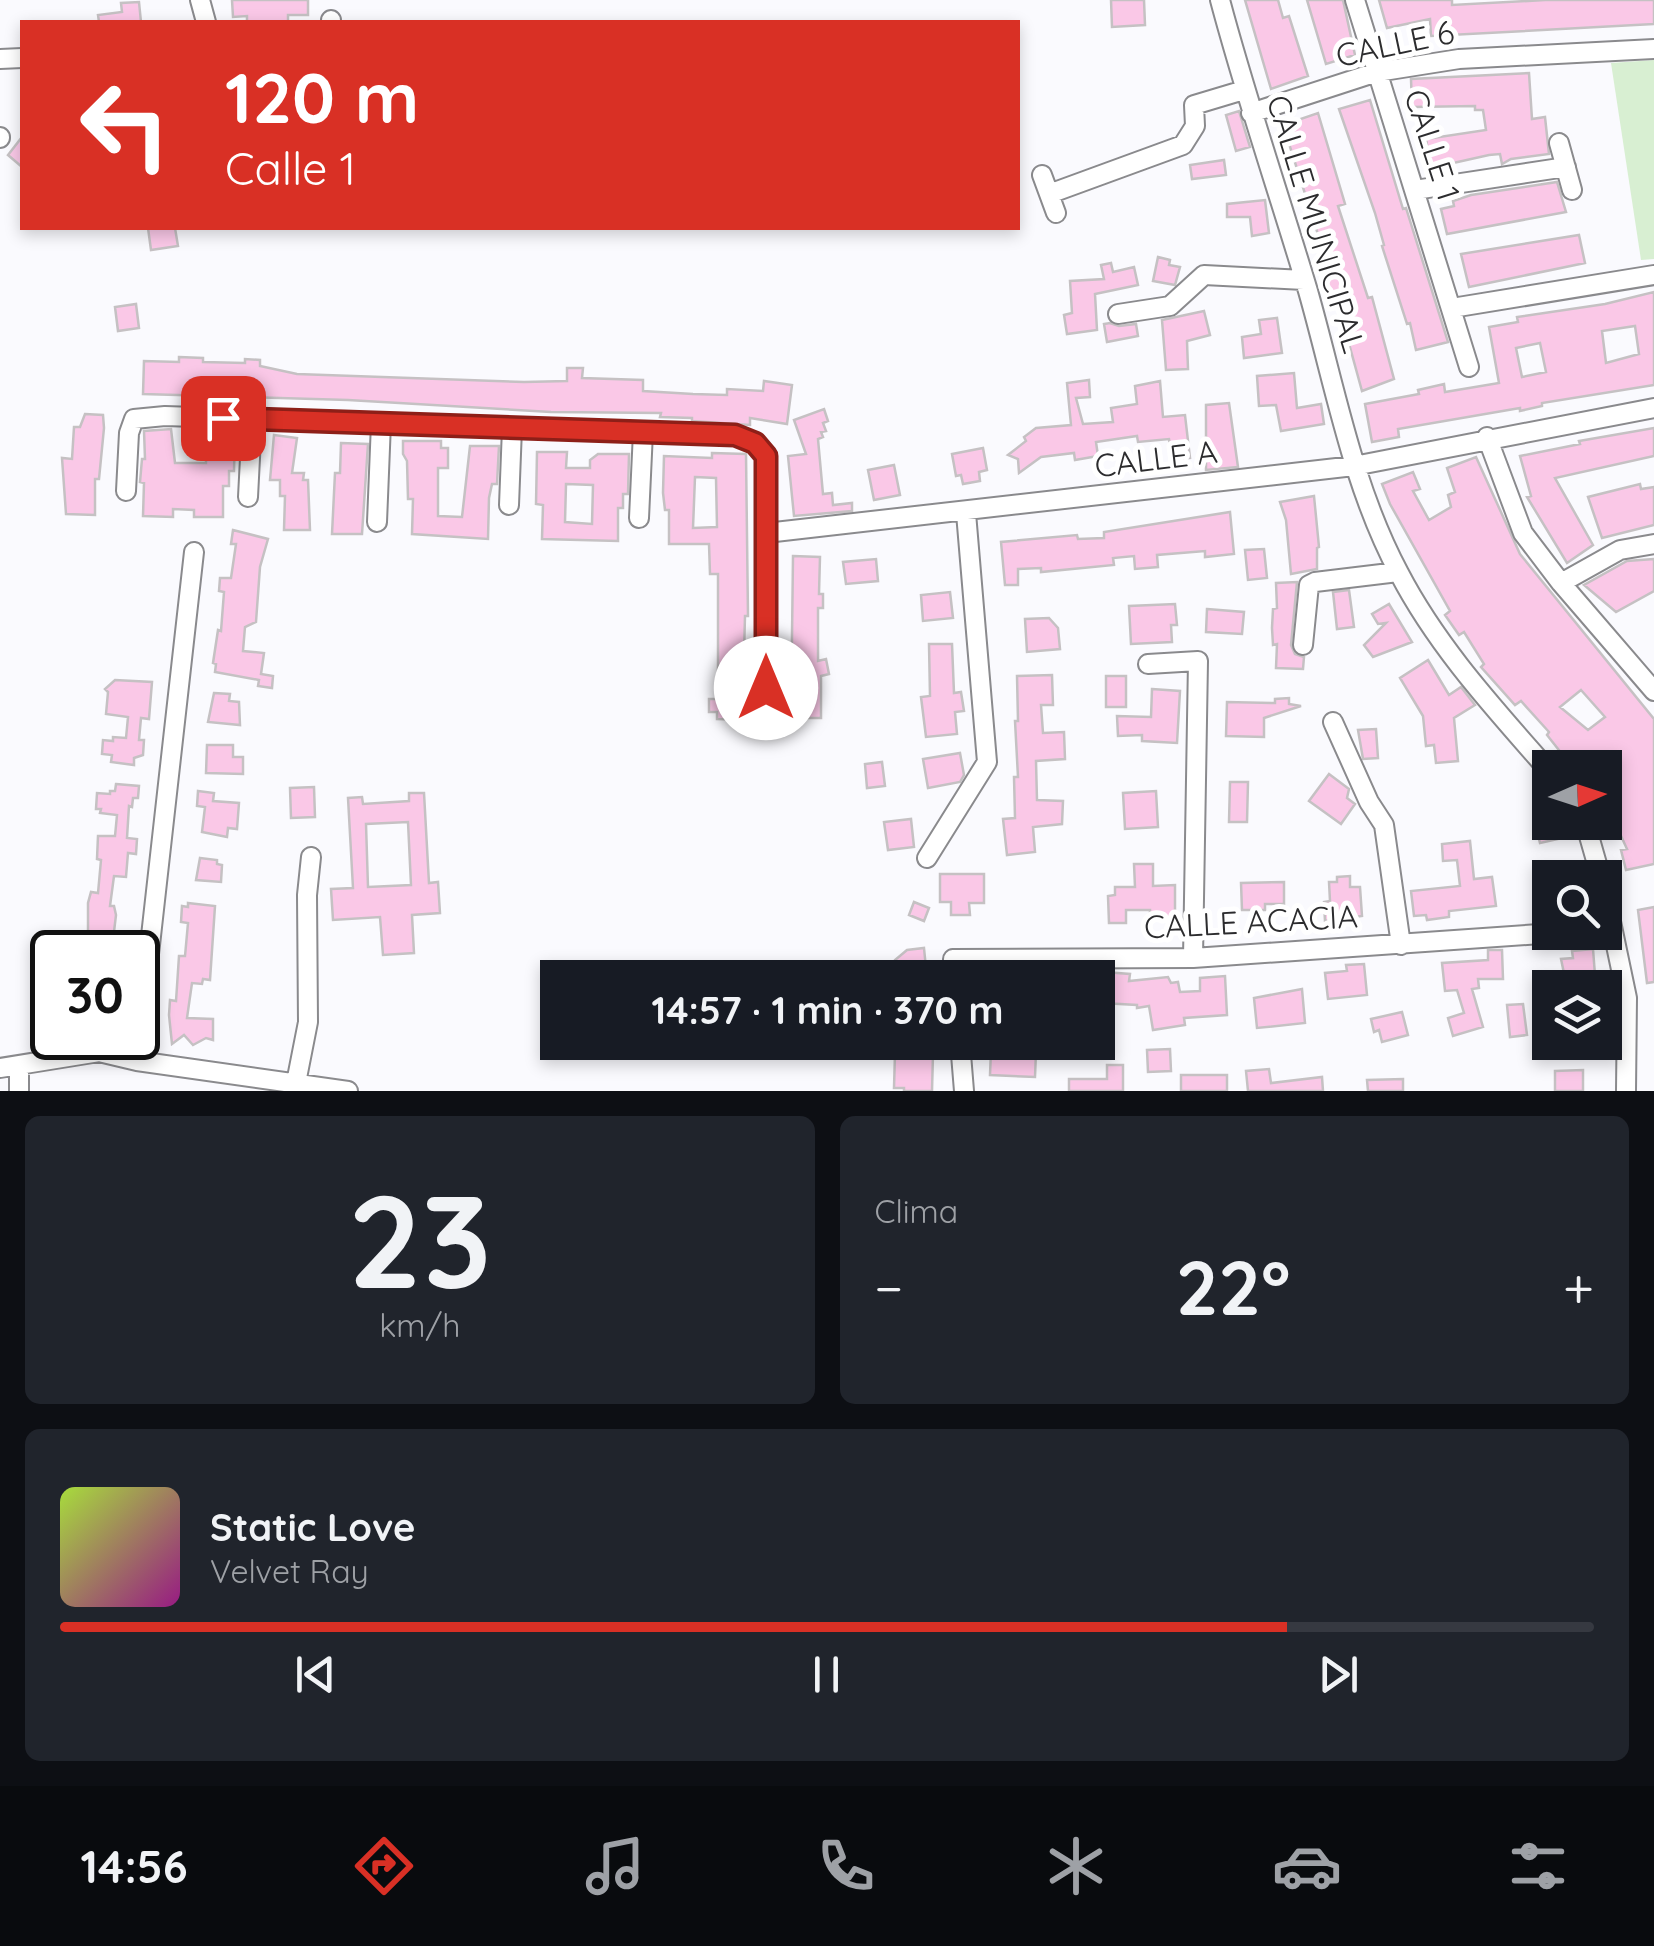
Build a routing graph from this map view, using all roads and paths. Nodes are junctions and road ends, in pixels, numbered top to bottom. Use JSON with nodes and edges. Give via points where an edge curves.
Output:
{"nodes":[{"id":1,"x":1220,"y":0,"type":"edge"},
{"id":2,"x":1355,"y":0,"type":"edge"},
{"id":3,"x":1654,"y":49,"type":"edge"},
{"id":4,"x":1377,"y":72,"type":"junction"},
{"id":5,"x":1244,"y":90,"type":"junction"},
{"id":6,"x":1250,"y":113,"type":"junction"},
{"id":7,"x":1559,"y":143,"type":"dead end"},
{"id":8,"x":1566,"y":167,"type":"junction"},
{"id":9,"x":1042,"y":175,"type":"dead end"},
{"id":10,"x":1415,"y":190,"type":"junction"},
{"id":11,"x":1572,"y":190,"type":"dead end"},
{"id":12,"x":1049,"y":194,"type":"junction"},
{"id":13,"x":1056,"y":213,"type":"dead end"},
{"id":14,"x":1654,"y":275,"type":"edge"},
{"id":15,"x":1304,"y":280,"type":"junction"},
{"id":16,"x":1452,"y":308,"type":"junction"},
{"id":17,"x":1118,"y":314,"type":"dead end"},
{"id":18,"x":1470,"y":366,"type":"dead end"},
{"id":19,"x":1654,"y":408,"type":"edge"},
{"id":20,"x":252,"y":419,"type":"junction"},
{"id":21,"x":380,"y":423,"type":"junction"},
{"id":22,"x":512,"y":428,"type":"junction"},
{"id":23,"x":643,"y":432,"type":"junction"},
{"id":24,"x":1487,"y":437,"type":"junction"},
{"id":25,"x":1354,"y":466,"type":"junction"},
{"id":26,"x":126,"y":491,"type":"dead end"},
{"id":27,"x":248,"y":497,"type":"dead end"},
{"id":28,"x":509,"y":505,"type":"dead end"},
{"id":29,"x":966,"y":513,"type":"junction"},
{"id":30,"x":639,"y":518,"type":"dead end"},
{"id":31,"x":377,"y":522,"type":"dead end"},
{"id":32,"x":766,"y":534,"type":"junction"},
{"id":33,"x":1654,"y":544,"type":"edge"},
{"id":34,"x":194,"y":552,"type":"dead end"},
{"id":35,"x":1398,"y":572,"type":"junction"},
{"id":36,"x":1561,"y":583,"type":"junction"},
{"id":37,"x":1303,"y":645,"type":"dead end"},
{"id":38,"x":1148,"y":664,"type":"dead end"},
{"id":39,"x":766,"y":688,"type":"dead end"},
{"id":40,"x":1654,"y":691,"type":"edge"},
{"id":41,"x":1333,"y":722,"type":"dead end"},
{"id":42,"x":1532,"y":751,"type":"edge"},
{"id":43,"x":311,"y":857,"type":"dead end"},
{"id":44,"x":926,"y":858,"type":"dead end"},
{"id":45,"x":1532,"y":935,"type":"edge"},
{"id":46,"x":1401,"y":945,"type":"junction"},
{"id":47,"x":1615,"y":950,"type":"edge"},
{"id":48,"x":1192,"y":958,"type":"junction"},
{"id":49,"x":953,"y":960,"type":"edge"},
{"id":50,"x":961,"y":1060,"type":"edge"},
{"id":51,"x":137,"y":1061,"type":"junction"},
{"id":52,"x":20,"y":1064,"type":"junction"},
{"id":53,"x":0,"y":1068,"type":"edge"},
{"id":54,"x":296,"y":1083,"type":"junction"},
{"id":55,"x":337,"y":1090,"type":"edge"},
{"id":56,"x":19,"y":1091,"type":"edge"},
{"id":57,"x":348,"y":1091,"type":"edge"},
{"id":58,"x":964,"y":1091,"type":"edge"},
{"id":59,"x":1626,"y":1091,"type":"edge"}],
"edges":[{"from":1,"to":5,"type":"street","name":"CALLE MUNICIPAL"},
{"from":2,"to":4,"type":"street","name":"CALLE 1"},
{"from":3,"to":4,"type":"street","name":"CALLE 6","via":[[1460,59]]},
{"from":4,"to":6,"type":"street","name":"CALLE 6"},
{"from":4,"to":10,"type":"street","name":"CALLE 1"},
{"from":5,"to":6,"type":"street","name":"CALLE MUNICIPAL"},
{"from":5,"to":12,"type":"street","via":[[1194,105],[1195,126],[1183,145]]},
{"from":6,"to":15,"type":"street","name":"CALLE MUNICIPAL"},
{"from":7,"to":8,"type":"street"},
{"from":8,"to":10,"type":"street"},
{"from":8,"to":11,"type":"street"},
{"from":9,"to":12,"type":"street"},
{"from":10,"to":16,"type":"street","name":"CALLE 1"},
{"from":12,"to":13,"type":"street"},
{"from":14,"to":16,"type":"street"},
{"from":15,"to":17,"type":"street","via":[[1204,274],[1170,306]]},
{"from":15,"to":25,"type":"street","name":"CALLE MUNICIPAL"},
{"from":16,"to":18,"type":"street","name":"CALLE 1"},
{"from":19,"to":24,"type":"street","name":"CALLE A"},
{"from":20,"to":21,"type":"street"},
{"from":20,"to":26,"type":"street","via":[[134,419]]},
{"from":20,"to":27,"type":"street"},
{"from":21,"to":22,"type":"street"},
{"from":21,"to":31,"type":"street"},
{"from":22,"to":23,"type":"street"},
{"from":22,"to":28,"type":"street"},
{"from":23,"to":30,"type":"street"},
{"from":23,"to":32,"type":"street","via":[[735,435],[755,443],[766,456]]},
{"from":24,"to":25,"type":"street","name":"CALLE A"},
{"from":24,"to":36,"type":"street","via":[[1524,533]]},
{"from":25,"to":29,"type":"street","name":"CALLE A"},
{"from":25,"to":35,"type":"street","name":"CALLE MUNICIPAL"},
{"from":29,"to":32,"type":"street","name":"CALLE A"},
{"from":29,"to":44,"type":"street","via":[[987,762]]},
{"from":32,"to":39,"type":"street"},
{"from":33,"to":36,"type":"street","via":[[1620,550]]},
{"from":34,"to":51,"type":"street"},
{"from":35,"to":37,"type":"street","via":[[1309,585]]},
{"from":35,"to":42,"type":"street","name":"CALLE MUNICIPAL","via":[[1459,668]]},
{"from":36,"to":40,"type":"street"},
{"from":38,"to":48,"type":"street","via":[[1198,661]]},
{"from":41,"to":46,"type":"street","via":[[1384,826]]},
{"from":43,"to":54,"type":"street","via":[[308,1022]]},
{"from":45,"to":46,"type":"street","name":"CALLE ACACIA"},
{"from":46,"to":48,"type":"street","name":"CALLE ACACIA"},
{"from":47,"to":59,"type":"street","via":[[1627,998]]},
{"from":48,"to":49,"type":"street","name":"CALLE ACACIA"},
{"from":50,"to":58,"type":"street"},
{"from":51,"to":52,"type":"street","via":[[99,1052]]},
{"from":51,"to":54,"type":"street"},
{"from":52,"to":53,"type":"street"},
{"from":52,"to":56,"type":"street"},
{"from":54,"to":55,"type":"street"},
{"from":55,"to":57,"type":"street"}]}
